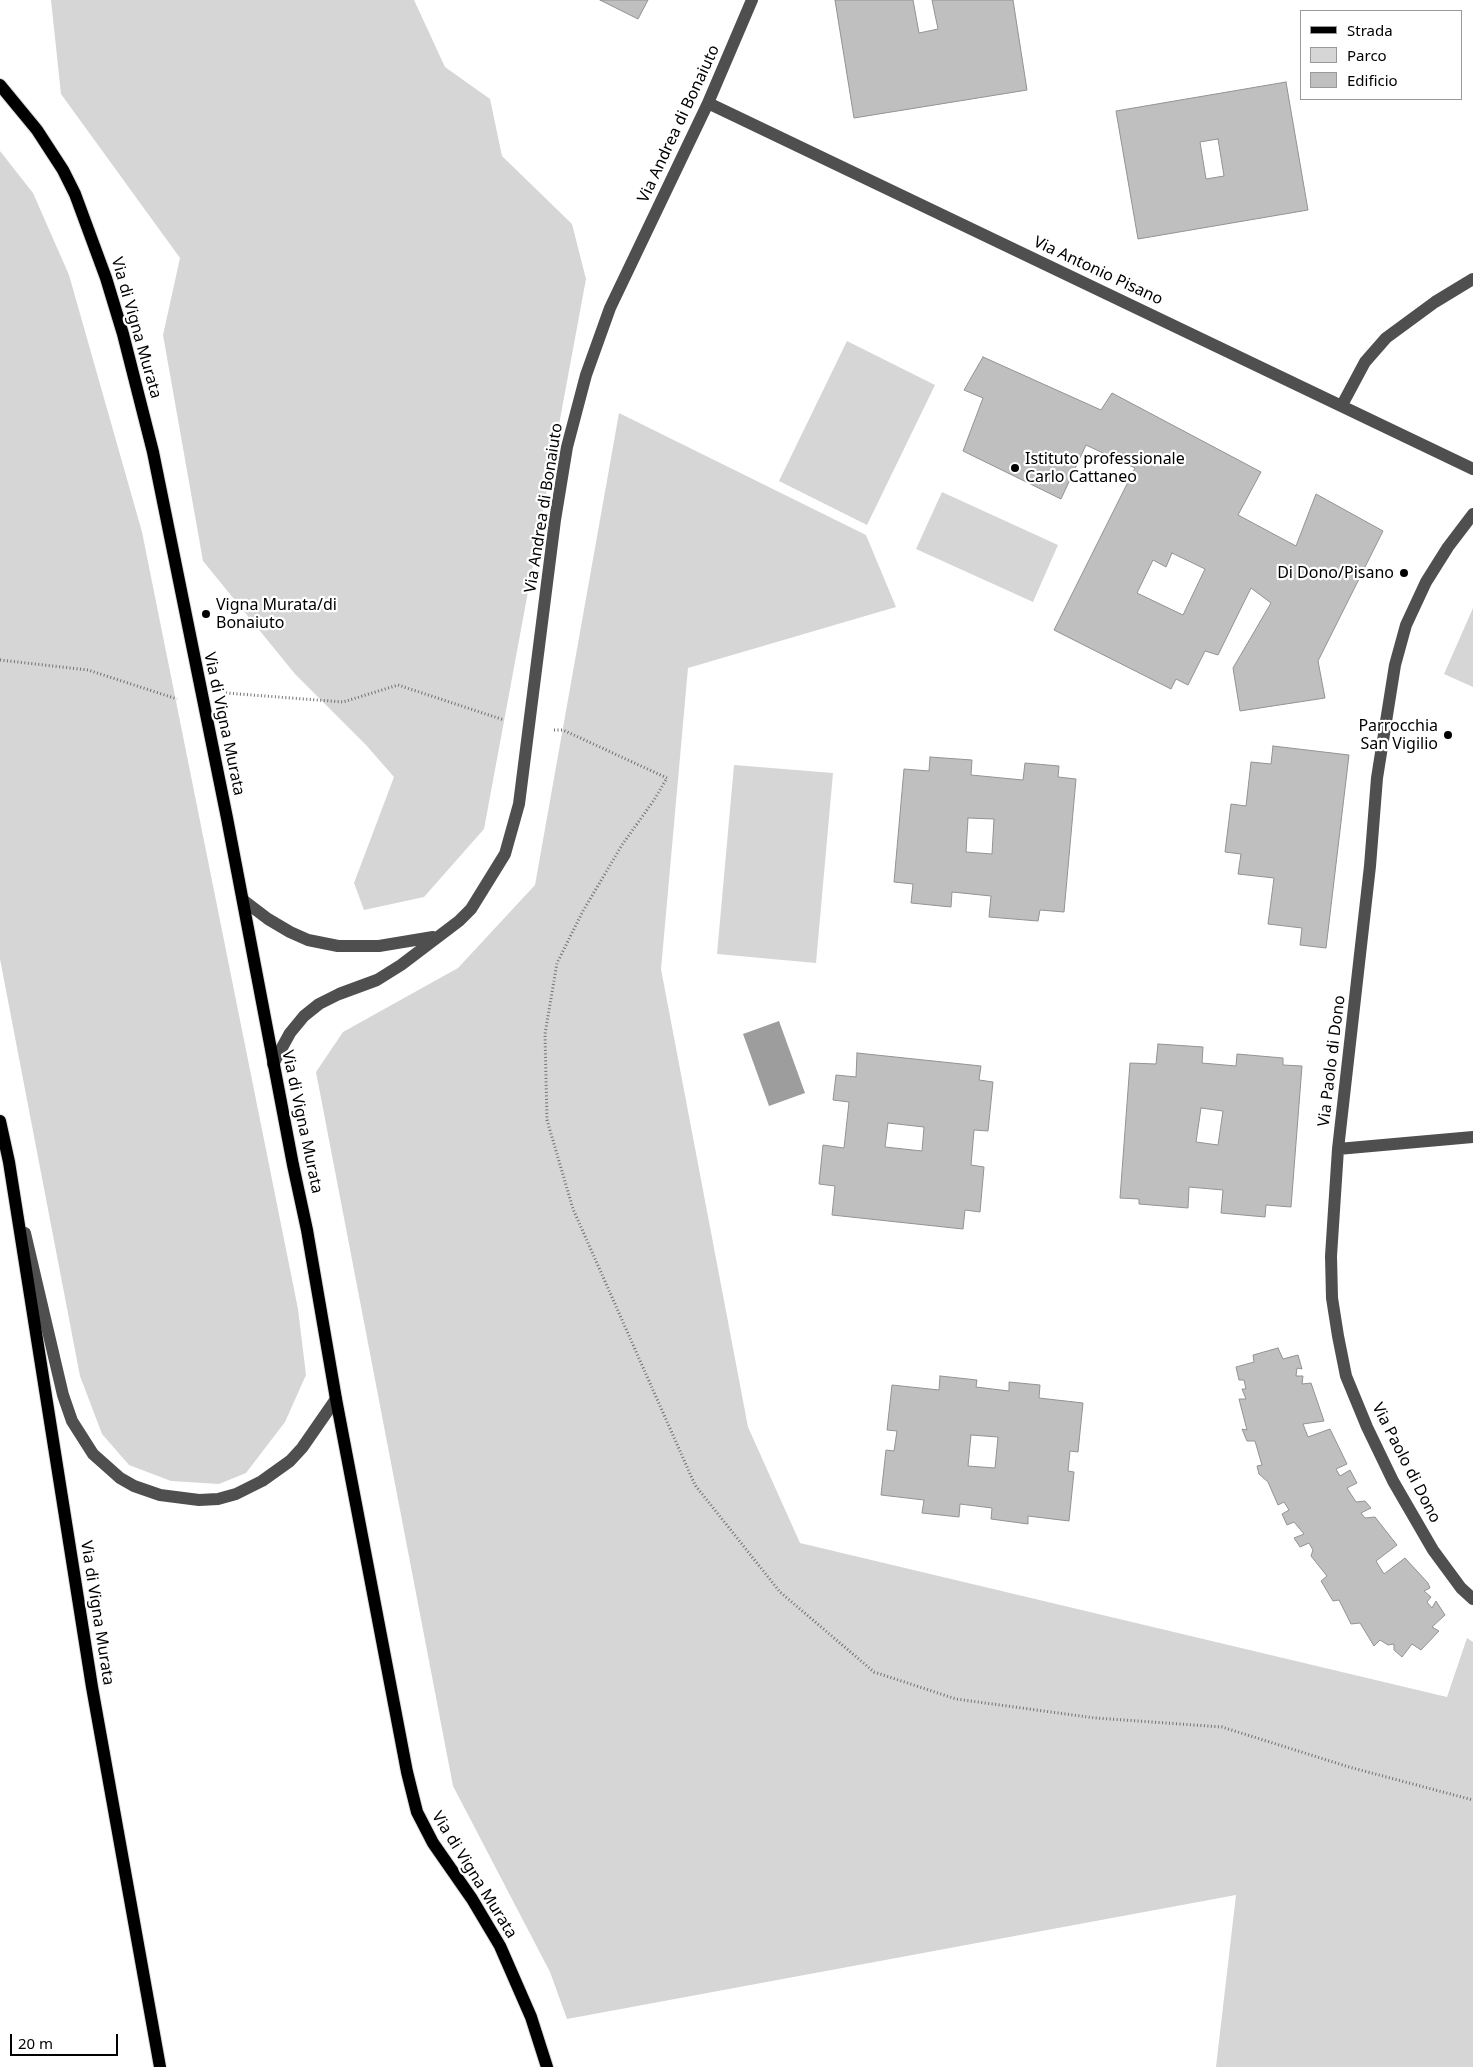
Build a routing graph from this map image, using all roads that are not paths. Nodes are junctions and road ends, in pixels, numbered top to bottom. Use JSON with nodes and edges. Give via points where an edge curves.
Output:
{"nodes":[{"id":1,"x":752,"y":0,"type":"edge"},
{"id":2,"x":0,"y":85,"type":"edge"},
{"id":3,"x":708,"y":103,"type":"junction"},
{"id":4,"x":1473,"y":279,"type":"edge"},
{"id":5,"x":1342,"y":405,"type":"junction"},
{"id":6,"x":1473,"y":469,"type":"edge"},
{"id":7,"x":1473,"y":514,"type":"edge"},
{"id":8,"x":243,"y":900,"type":"junction"},
{"id":9,"x":435,"y":937,"type":"junction"},
{"id":10,"x":273,"y":1064,"type":"junction"},
{"id":11,"x":0,"y":1121,"type":"edge"},
{"id":12,"x":1473,"y":1137,"type":"edge"},
{"id":13,"x":1338,"y":1149,"type":"junction"},
{"id":14,"x":9,"y":1162,"type":"junction"},
{"id":15,"x":336,"y":1399,"type":"junction"},
{"id":16,"x":1473,"y":1599,"type":"edge"},
{"id":17,"x":160,"y":2067,"type":"edge"},
{"id":18,"x":547,"y":2067,"type":"edge"}],
"edges":[{"from":1,"to":3,"type":"street","name":"Via Andrea di Bonaiuto"},
{"from":2,"to":8,"type":"main road","name":"Via di Vigna Murata","via":[[37,130],[63,170],[97,249],[123,334],[153,452]]},
{"from":3,"to":5,"type":"street","name":"Via Antonio Pisano"},
{"from":3,"to":9,"type":"street","name":"Via Andrea di Bonaiuto","via":[[610,308],[586,375],[567,447],[519,804],[505,854],[471,909]]},
{"from":4,"to":5,"type":"street","via":[[1386,338],[1365,362]]},
{"from":5,"to":6,"type":"street","name":"Via Antonio Pisano"},
{"from":7,"to":13,"type":"street","name":"Via Paolo di Dono","via":[[1426,582],[1406,625],[1395,665],[1377,778]]},
{"from":8,"to":9,"type":"street","name":"Via Andrea di Bonaiuto","via":[[290,932],[308,940],[338,946],[379,946]]},
{"from":8,"to":10,"type":"main road","name":"Via di Vigna Murata"},
{"from":9,"to":10,"type":"street","name":"Via Andrea di Bonaiuto","via":[[377,980],[319,1004],[290,1033]]},
{"from":10,"to":15,"type":"main road","name":"Via di Vigna Murata","via":[[308,1230]]},
{"from":11,"to":14,"type":"main road","name":"Via di Vigna Murata"},
{"from":12,"to":13,"type":"street"},
{"from":13,"to":16,"type":"street","name":"Via Paolo di Dono","via":[[1331,1256],[1332,1298],[1346,1376],[1393,1480],[1433,1550]]},
{"from":14,"to":15,"type":"street","name":"Via di Vigna Murata","via":[[63,1395],[72,1421],[93,1454],[120,1478],[147,1492],[174,1498],[207,1500],[236,1494],[290,1461]]},
{"from":14,"to":17,"type":"main road","name":"Via di Vigna Murata","via":[[92,1687]]},
{"from":15,"to":18,"type":"main road","name":"Via di Vigna Murata","via":[[417,1812],[433,1843],[500,1946],[531,2017]]}]}
